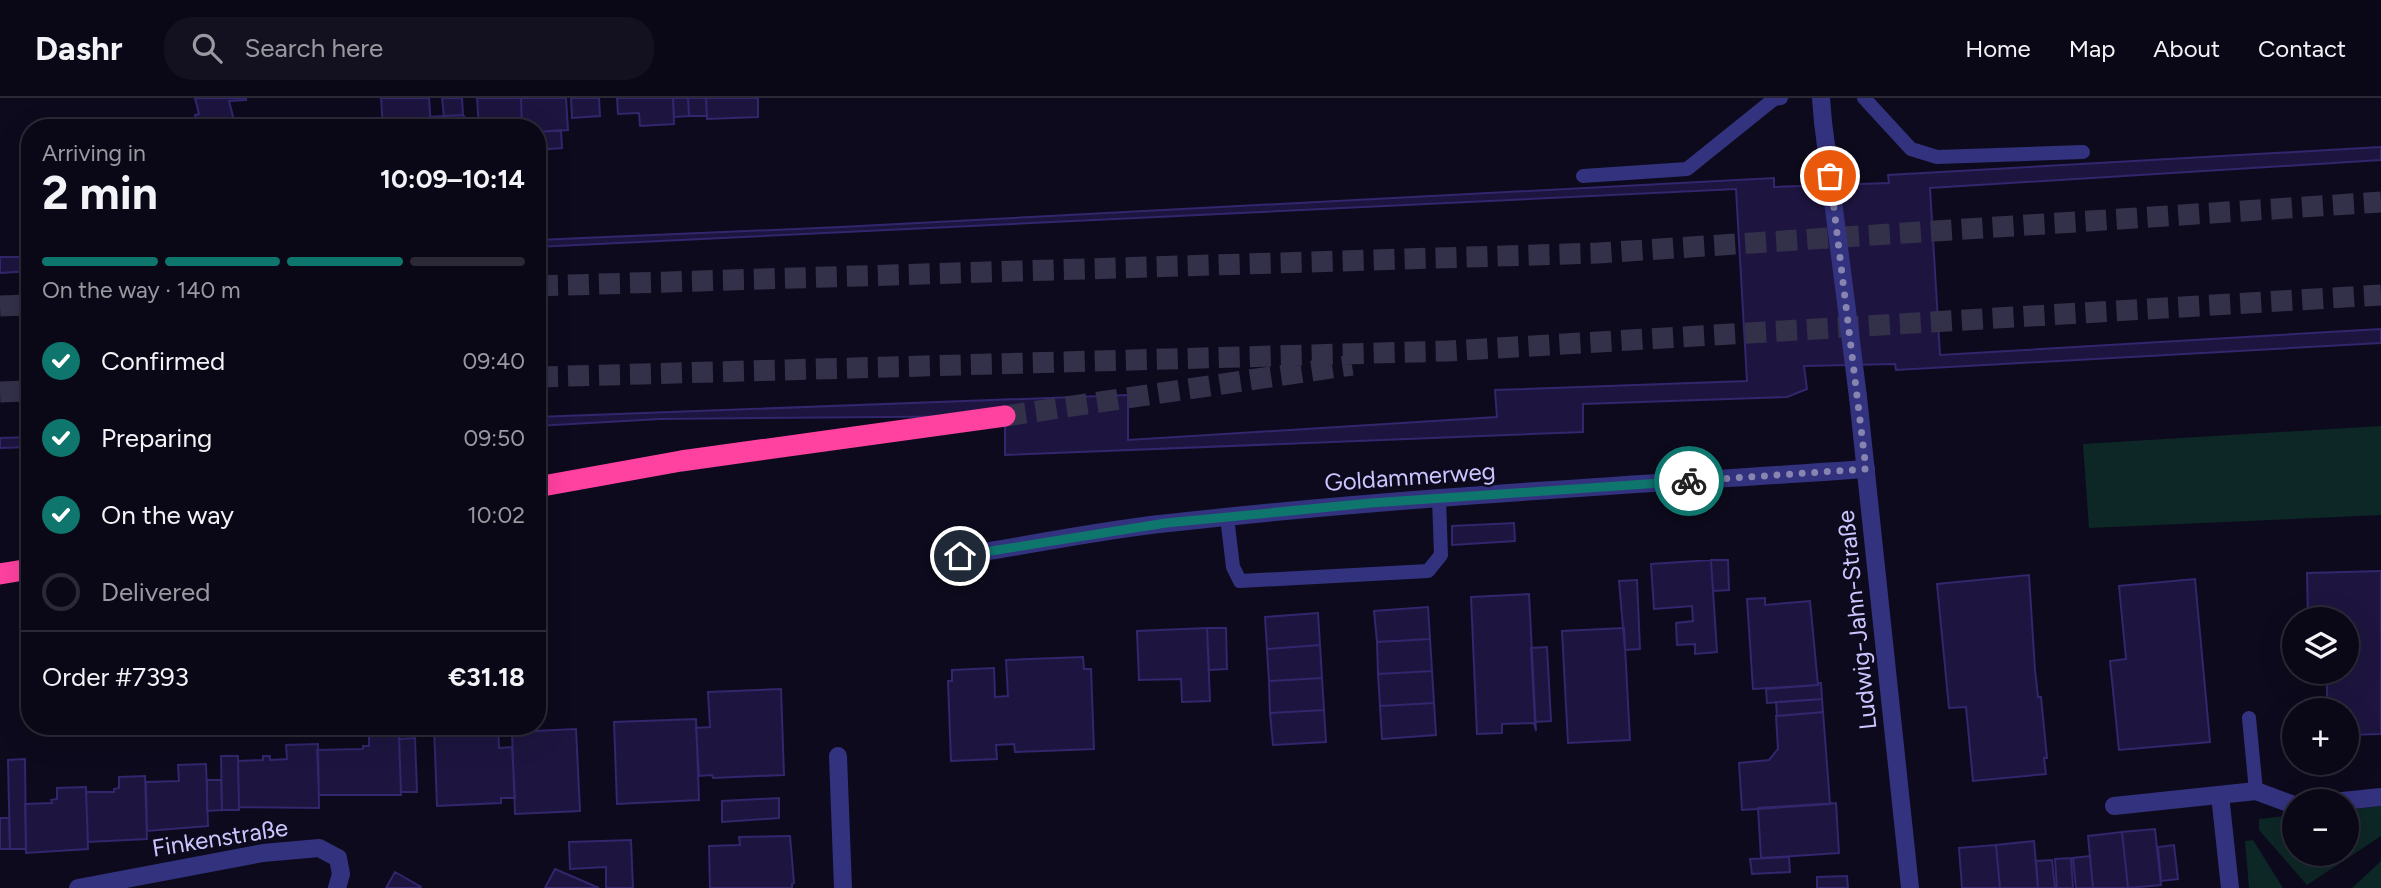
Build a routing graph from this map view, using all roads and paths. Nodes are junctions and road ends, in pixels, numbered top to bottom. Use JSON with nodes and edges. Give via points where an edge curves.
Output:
{"nodes":[{"id":1,"x":1781,"y":98,"type":"edge"},
{"id":2,"x":1821,"y":98,"type":"edge"},
{"id":3,"x":1864,"y":98,"type":"edge"},
{"id":4,"x":2083,"y":152,"type":"dead end"},
{"id":5,"x":1583,"y":176,"type":"dead end"},
{"id":6,"x":1005,"y":416,"type":"tunnel mouth"},
{"id":7,"x":1866,"y":469,"type":"junction"},
{"id":8,"x":546,"y":485,"type":"edge"},
{"id":9,"x":1439,"y":499,"type":"junction"},
{"id":10,"x":1227,"y":517,"type":"junction"},
{"id":11,"x":960,"y":556,"type":"dead end"},
{"id":12,"x":21,"y":570,"type":"edge"},
{"id":13,"x":0,"y":574,"type":"edge"},
{"id":14,"x":2249,"y":718,"type":"dead end"},
{"id":15,"x":838,"y":756,"type":"dead end"},
{"id":16,"x":2256,"y":791,"type":"junction"},
{"id":17,"x":2220,"y":794,"type":"junction"},
{"id":18,"x":2381,"y":797,"type":"edge"},
{"id":19,"x":2359,"y":799,"type":"edge"},
{"id":20,"x":2282,"y":800,"type":"edge"},
{"id":21,"x":2114,"y":806,"type":"dead end"},
{"id":22,"x":78,"y":888,"type":"edge"},
{"id":23,"x":337,"y":888,"type":"edge"},
{"id":24,"x":843,"y":888,"type":"edge"},
{"id":25,"x":1910,"y":888,"type":"edge"},
{"id":26,"x":2230,"y":888,"type":"edge"}],
"edges":[{"from":1,"to":5,"type":"lane","via":[[1687,170]]},
{"from":2,"to":7,"type":"street","name":"Ludwig-Jahn-Straße","bridge":true},
{"from":3,"to":4,"type":"lane","via":[[1911,149],[1937,157]]},
{"from":6,"to":8,"type":"highway","via":[[681,461]]},
{"from":7,"to":9,"type":"street","name":"Goldammerweg"},
{"from":7,"to":25,"type":"street","name":"Ludwig-Jahn-Straße"},
{"from":9,"to":10,"type":"street","name":"Goldammerweg"},
{"from":9,"to":10,"type":"lane","via":[[1441,555],[1428,571],[1240,582],[1233,567]]},
{"from":10,"to":11,"type":"street","name":"Goldammerweg"},
{"from":12,"to":13,"type":"highway"},
{"from":14,"to":16,"type":"lane"},
{"from":15,"to":24,"type":"street"},
{"from":16,"to":17,"type":"street"},
{"from":16,"to":20,"type":"street"},
{"from":17,"to":21,"type":"street"},
{"from":17,"to":26,"type":"street"},
{"from":18,"to":19,"type":"street"},
{"from":22,"to":23,"type":"street","name":"Finkenstraße","via":[[264,853],[319,848],[338,858],[341,874]]}]}
